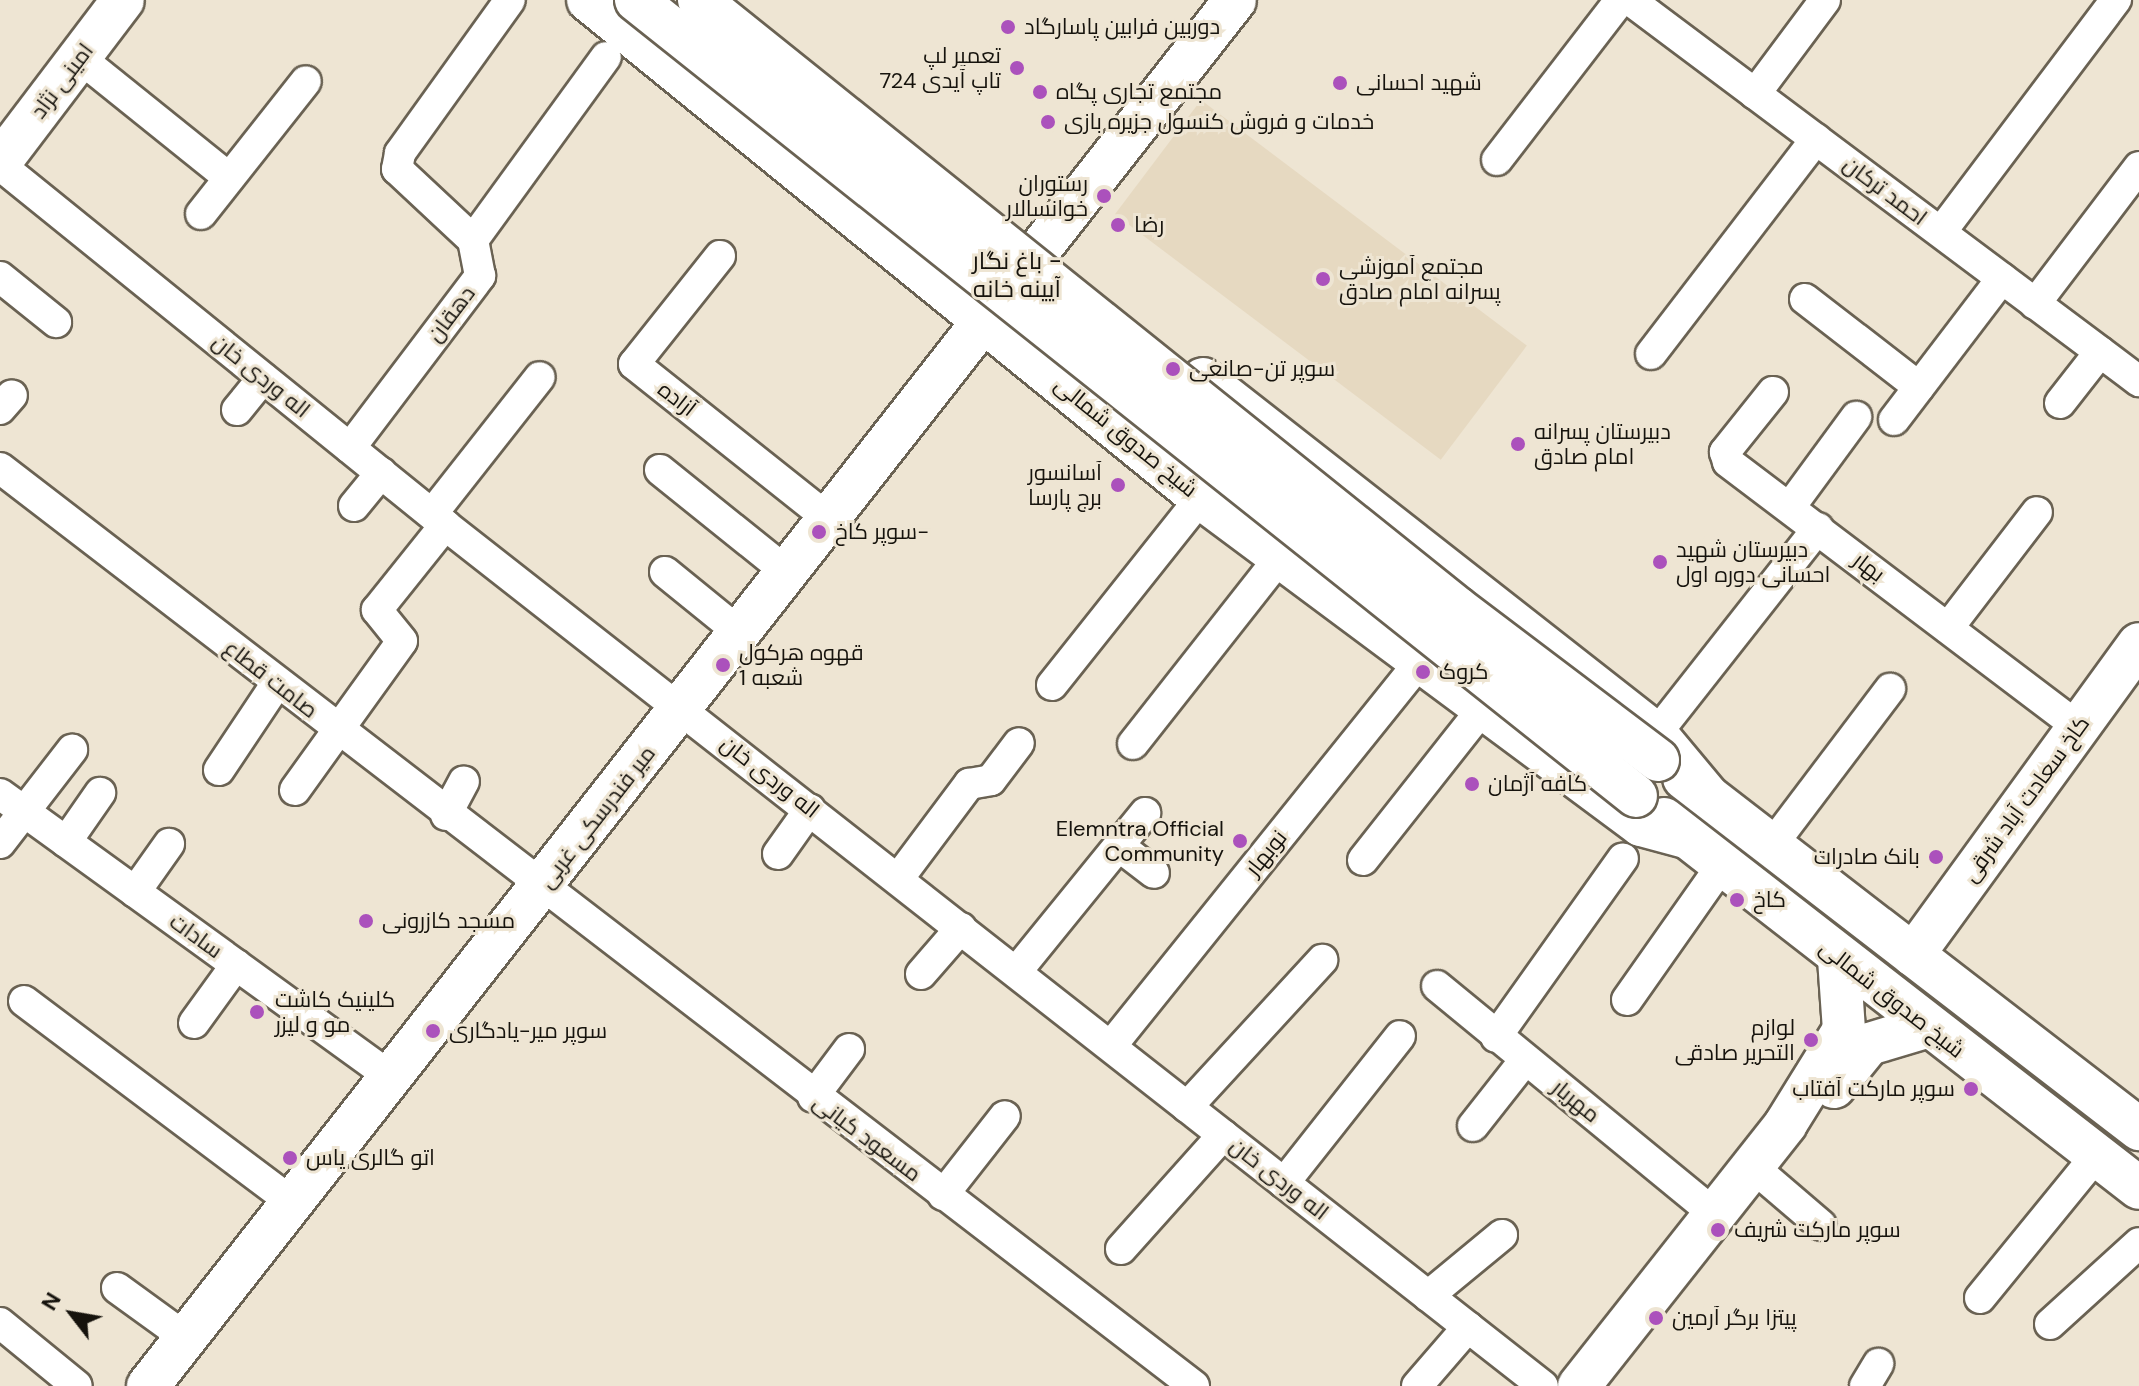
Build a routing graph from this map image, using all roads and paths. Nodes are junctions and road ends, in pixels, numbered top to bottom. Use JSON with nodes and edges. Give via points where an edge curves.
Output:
{"nodes":[{"id":1,"x":123,"y":0,"type":"edge"},
{"id":2,"x":510,"y":0,"type":"edge"},
{"id":3,"x":588,"y":0,"type":"edge"},
{"id":4,"x":636,"y":0,"type":"edge"},
{"id":5,"x":699,"y":0,"type":"edge"},
{"id":6,"x":724,"y":0,"type":"edge"},
{"id":7,"x":1235,"y":0,"type":"edge"},
{"id":8,"x":1620,"y":0,"type":"edge"},
{"id":9,"x":1630,"y":0,"type":"edge"},
{"id":10,"x":1825,"y":0,"type":"edge"},
{"id":11,"x":2116,"y":0,"type":"edge"},
{"id":12,"x":606,"y":57,"type":"dead end"},
{"id":13,"x":80,"y":58,"type":"junction"},
{"id":14,"x":306,"y":81,"type":"dead end"},
{"id":15,"x":1755,"y":94,"type":"junction"},
{"id":16,"x":1816,"y":139,"type":"junction"},
{"id":17,"x":1497,"y":160,"type":"dead end"},
{"id":18,"x":0,"y":164,"type":"edge"},
{"id":19,"x":2139,"y":167,"type":"edge"},
{"id":20,"x":229,"y":178,"type":"junction"},
{"id":21,"x":984,"y":206,"type":"junction"},
{"id":22,"x":201,"y":214,"type":"dead end"},
{"id":23,"x":1941,"y":232,"type":"junction"},
{"id":24,"x":473,"y":240,"type":"junction"},
{"id":25,"x":1040,"y":250,"type":"junction"},
{"id":26,"x":720,"y":256,"type":"dead end"},
{"id":27,"x":0,"y":277,"type":"edge"},
{"id":28,"x":929,"y":278,"type":"junction"},
{"id":29,"x":2002,"y":278,"type":"junction"},
{"id":30,"x":1091,"y":291,"type":"junction"},
{"id":31,"x":1805,"y":299,"type":"dead end"},
{"id":32,"x":2035,"y":304,"type":"junction"},
{"id":33,"x":56,"y":322,"type":"dead end"},
{"id":34,"x":984,"y":322,"type":"junction"},
{"id":35,"x":2100,"y":352,"type":"junction"},
{"id":36,"x":1651,"y":354,"type":"dead end"},
{"id":37,"x":1038,"y":366,"type":"junction"},
{"id":38,"x":540,"y":377,"type":"dead end"},
{"id":39,"x":263,"y":378,"type":"junction"},
{"id":40,"x":2139,"y":381,"type":"edge"},
{"id":41,"x":1919,"y":387,"type":"junction"},
{"id":42,"x":1773,"y":392,"type":"dead end"},
{"id":43,"x":2060,"y":403,"type":"dead end"},
{"id":44,"x":237,"y":410,"type":"dead end"},
{"id":45,"x":1856,"y":417,"type":"dead end"},
{"id":46,"x":1894,"y":420,"type":"dead end"},
{"id":47,"x":350,"y":448,"type":"junction"},
{"id":48,"x":660,"y":470,"type":"dead end"},
{"id":49,"x":1,"y":471,"type":"edge"},
{"id":50,"x":381,"y":473,"type":"junction"},
{"id":51,"x":1201,"y":498,"type":"junction"},
{"id":52,"x":354,"y":506,"type":"dead end"},
{"id":53,"x":1790,"y":507,"type":"junction"},
{"id":54,"x":2037,"y":512,"type":"dead end"},
{"id":55,"x":829,"y":519,"type":"junction"},
{"id":56,"x":438,"y":520,"type":"junction"},
{"id":57,"x":1818,"y":528,"type":"junction"},
{"id":58,"x":1281,"y":556,"type":"junction"},
{"id":59,"x":665,"y":572,"type":"dead end"},
{"id":60,"x":788,"y":573,"type":"junction"},
{"id":61,"x":1948,"y":628,"type":"junction"},
{"id":62,"x":740,"y":633,"type":"junction"},
{"id":63,"x":2139,"y":644,"type":"edge"},
{"id":64,"x":1421,"y":660,"type":"junction"},
{"id":65,"x":277,"y":683,"type":"junction"},
{"id":66,"x":1052,"y":685,"type":"dead end"},
{"id":67,"x":1890,"y":689,"type":"dead end"},
{"id":68,"x":1484,"y":707,"type":"junction"},
{"id":69,"x":682,"y":708,"type":"junction"},
{"id":70,"x":2079,"y":727,"type":"junction"},
{"id":71,"x":338,"y":731,"type":"junction"},
{"id":72,"x":1019,"y":743,"type":"dead end"},
{"id":73,"x":1133,"y":744,"type":"dead end"},
{"id":74,"x":1657,"y":747,"type":"junction"},
{"id":75,"x":72,"y":750,"type":"dead end"},
{"id":76,"x":219,"y":770,"type":"dead end"},
{"id":77,"x":464,"y":781,"type":"dead end"},
{"id":78,"x":295,"y":790,"type":"dead end"},
{"id":79,"x":100,"y":793,"type":"dead end"},
{"id":80,"x":0,"y":794,"type":"edge"},
{"id":81,"x":810,"y":809,"type":"junction"},
{"id":82,"x":24,"y":812,"type":"junction"},
{"id":83,"x":1145,"y":813,"type":"dead end"},
{"id":84,"x":446,"y":815,"type":"junction"},
{"id":85,"x":1686,"y":837,"type":"junction"},
{"id":86,"x":66,"y":842,"type":"junction"},
{"id":87,"x":0,"y":843,"type":"edge"},
{"id":88,"x":169,"y":844,"type":"dead end"},
{"id":89,"x":1772,"y":845,"type":"junction"},
{"id":90,"x":1119,"y":846,"type":"junction"},
{"id":91,"x":778,"y":854,"type":"dead end"},
{"id":92,"x":1623,"y":858,"type":"dead end"},
{"id":93,"x":1363,"y":860,"type":"dead end"},
{"id":94,"x":1722,"y":865,"type":"junction"},
{"id":95,"x":1154,"y":873,"type":"dead end"},
{"id":96,"x":898,"y":879,"type":"junction"},
{"id":97,"x":541,"y":890,"type":"junction"},
{"id":98,"x":135,"y":892,"type":"junction"},
{"id":99,"x":961,"y":928,"type":"junction"},
{"id":100,"x":1913,"y":955,"type":"junction"},
{"id":101,"x":1839,"y":958,"type":"junction"},
{"id":102,"x":1322,"y":960,"type":"dead end"},
{"id":103,"x":236,"y":965,"type":"junction"},
{"id":104,"x":1016,"y":972,"type":"junction"},
{"id":105,"x":921,"y":974,"type":"dead end"},
{"id":106,"x":1437,"y":986,"type":"dead end"},
{"id":107,"x":1627,"y":1000,"type":"dead end"},
{"id":108,"x":24,"y":1001,"type":"dead end"},
{"id":109,"x":194,"y":1023,"type":"dead end"},
{"id":110,"x":1926,"y":1027,"type":"junction"},
{"id":111,"x":1400,"y":1036,"type":"dead end"},
{"id":112,"x":1496,"y":1037,"type":"junction"},
{"id":113,"x":1111,"y":1046,"type":"junction"},
{"id":114,"x":849,"y":1049,"type":"dead end"},
{"id":115,"x":1525,"y":1060,"type":"junction"},
{"id":116,"x":392,"y":1078,"type":"junction"},
{"id":117,"x":813,"y":1097,"type":"junction"},
{"id":118,"x":1187,"y":1107,"type":"junction"},
{"id":119,"x":2134,"y":1115,"type":"edge"},
{"id":120,"x":1005,"y":1116,"type":"dead end"},
{"id":121,"x":1785,"y":1125,"type":"junction"},
{"id":122,"x":1473,"y":1126,"type":"dead end"},
{"id":123,"x":1223,"y":1135,"type":"junction"},
{"id":124,"x":2095,"y":1157,"type":"junction"},
{"id":125,"x":1753,"y":1167,"type":"junction"},
{"id":126,"x":1284,"y":1183,"type":"junction"},
{"id":127,"x":2139,"y":1188,"type":"edge"},
{"id":128,"x":943,"y":1195,"type":"junction"},
{"id":129,"x":293,"y":1203,"type":"junction"},
{"id":130,"x":1716,"y":1215,"type":"junction"},
{"id":131,"x":1821,"y":1225,"type":"dead end"},
{"id":132,"x":1502,"y":1235,"type":"dead end"},
{"id":133,"x":2139,"y":1243,"type":"edge"},
{"id":134,"x":1121,"y":1249,"type":"dead end"},
{"id":135,"x":117,"y":1288,"type":"dead end"},
{"id":136,"x":1428,"y":1296,"type":"junction"},
{"id":137,"x":1980,"y":1298,"type":"dead end"},
{"id":138,"x":0,"y":1323,"type":"edge"},
{"id":139,"x":2050,"y":1324,"type":"dead end"},
{"id":140,"x":1468,"y":1327,"type":"junction"},
{"id":141,"x":186,"y":1338,"type":"junction"},
{"id":142,"x":77,"y":1386,"type":"edge"},
{"id":143,"x":148,"y":1386,"type":"edge"},
{"id":144,"x":1194,"y":1386,"type":"edge"},
{"id":145,"x":1417,"y":1386,"type":"edge"},
{"id":146,"x":1543,"y":1386,"type":"edge"},
{"id":147,"x":1579,"y":1386,"type":"edge"}],
"edges":[{"from":1,"to":13,"type":"main road","name":"امینی نژاد"},
{"from":2,"to":24,"type":"street","via":[[400,153],[397,169]]},
{"from":3,"to":28,"type":"main road","name":"شیخ صدوق شمالی"},
{"from":4,"to":85,"type":"main road","name":"شیخ صدوق شمالی","bridge":true},
{"from":5,"to":74,"type":"main road","bridge":true,"via":[[1457,608]]},
{"from":6,"to":21,"type":"main road"},
{"from":7,"to":25,"type":"main road","name":"میر فندرسکی غربی"},
{"from":8,"to":17,"type":"street"},
{"from":9,"to":15,"type":"street","name":"احمد ترکان"},
{"from":10,"to":15,"type":"street"},
{"from":11,"to":23,"type":"street"},
{"from":12,"to":24,"type":"street"},
{"from":13,"to":18,"type":"main road","name":"امینی نژاد"},
{"from":13,"to":20,"type":"street"},
{"from":14,"to":20,"type":"street"},
{"from":15,"to":16,"type":"street","name":"احمد ترکان"},
{"from":16,"to":23,"type":"street","name":"احمد ترکان"},
{"from":16,"to":36,"type":"street"},
{"from":18,"to":39,"type":"street","name":"اله وردی خان"},
{"from":19,"to":32,"type":"street"},
{"from":20,"to":22,"type":"street"},
{"from":21,"to":25,"type":"main road"},
{"from":21,"to":28,"type":"main road","via":[[987,232],[976,256],[956,273]]},
{"from":23,"to":29,"type":"street","name":"احمد ترکان"},
{"from":24,"to":47,"type":"street","name":"دهقان","via":[[480,276]]},
{"from":25,"to":30,"type":"main road"},
{"from":25,"to":34,"type":"main road","name":"میر فندرسکی غربی"},
{"from":26,"to":55,"type":"street","name":"آزاده","via":[[634,364]]},
{"from":27,"to":33,"type":"street"},
{"from":28,"to":34,"type":"main road","name":"شیخ صدوق شمالی"},
{"from":29,"to":32,"type":"street","name":"احمد ترکان"},
{"from":29,"to":41,"type":"street"},
{"from":30,"to":37,"type":"main road","via":[[1060,291],[1035,308],[1028,348]]},
{"from":30,"to":74,"type":"main road"},
{"from":31,"to":41,"type":"street"},
{"from":32,"to":35,"type":"street","name":"احمد ترکان"},
{"from":34,"to":37,"type":"main road","name":"شیخ صدوق شمالی"},
{"from":34,"to":55,"type":"main road","name":"میر فندرسکی غربی"},
{"from":35,"to":40,"type":"street","name":"احمد ترکان"},
{"from":35,"to":43,"type":"street"},
{"from":37,"to":51,"type":"main road","name":"شیخ صدوق شمالی"},
{"from":38,"to":56,"type":"street"},
{"from":39,"to":44,"type":"street"},
{"from":39,"to":47,"type":"street","name":"اله وردی خان"},
{"from":41,"to":46,"type":"street"},
{"from":42,"to":53,"type":"street","name":"بهار","via":[[1725,458]]},
{"from":45,"to":53,"type":"street"},
{"from":47,"to":50,"type":"street","name":"اله وردی خان"},
{"from":48,"to":60,"type":"street"},
{"from":49,"to":65,"type":"street","name":"صامت قطاع"},
{"from":50,"to":52,"type":"street"},
{"from":50,"to":56,"type":"street","name":"اله وردی خان"},
{"from":51,"to":58,"type":"main road","name":"شیخ صدوق شمالی"},
{"from":51,"to":66,"type":"street"},
{"from":53,"to":57,"type":"street","name":"بهار"},
{"from":54,"to":61,"type":"street"},
{"from":55,"to":60,"type":"main road","name":"میر فندرسکی غربی"},
{"from":56,"to":69,"type":"street","name":"اله وردی خان"},
{"from":56,"to":71,"type":"street","via":[[377,610],[402,641]]},
{"from":57,"to":61,"type":"street","name":"بهار"},
{"from":57,"to":74,"type":"street"},
{"from":58,"to":64,"type":"main road","name":"شیخ صدوق شمالی"},
{"from":58,"to":73,"type":"street"},
{"from":59,"to":62,"type":"street"},
{"from":60,"to":62,"type":"main road","name":"میر فندرسکی غربی"},
{"from":61,"to":70,"type":"street","name":"بهار"},
{"from":62,"to":69,"type":"main road","name":"میر فندرسکی غربی"},
{"from":63,"to":70,"type":"main road","name":"کاخ سعادت آباد شرقی"},
{"from":64,"to":68,"type":"main road","name":"شیخ صدوق شمالی"},
{"from":64,"to":113,"type":"street","name":"نوبهار"},
{"from":65,"to":71,"type":"street","name":"صامت قطاع"},
{"from":65,"to":76,"type":"street"},
{"from":67,"to":89,"type":"street"},
{"from":68,"to":85,"type":"main road","name":"شیخ صدوق شمالی","via":[[1641,825]]},
{"from":68,"to":93,"type":"street"},
{"from":69,"to":81,"type":"street","name":"اله وردی خان"},
{"from":69,"to":97,"type":"main road","name":"میر فندرسکی غربی"},
{"from":70,"to":100,"type":"main road","name":"کاخ سعادت آباد شرقی"},
{"from":71,"to":78,"type":"street"},
{"from":71,"to":84,"type":"street","name":"صامت قطاع"},
{"from":72,"to":96,"type":"street","via":[[991,780],[969,784]]},
{"from":74,"to":89,"type":"main road","via":[[1707,795]]},
{"from":75,"to":82,"type":"street"},
{"from":77,"to":84,"type":"street"},
{"from":79,"to":86,"type":"street"},
{"from":80,"to":82,"type":"street","name":"سادات"},
{"from":81,"to":91,"type":"street"},
{"from":81,"to":96,"type":"street","name":"اله وردی خان"},
{"from":82,"to":86,"type":"street","name":"سادات"},
{"from":82,"to":87,"type":"street"},
{"from":83,"to":90,"type":"street"},
{"from":84,"to":97,"type":"street","name":"صامت قطاع"},
{"from":85,"to":94,"type":"main road","name":"شیخ صدوق شمالی"},
{"from":86,"to":98,"type":"street","name":"سادات"},
{"from":88,"to":98,"type":"street"},
{"from":89,"to":100,"type":"main road"},
{"from":90,"to":95,"type":"street"},
{"from":90,"to":104,"type":"street"},
{"from":92,"to":112,"type":"street"},
{"from":94,"to":101,"type":"main road","name":"شیخ صدوق شمالی"},
{"from":94,"to":107,"type":"street"},
{"from":96,"to":99,"type":"street","name":"اله وردی خان"},
{"from":97,"to":116,"type":"main road","name":"میر فندرسکی غربی"},
{"from":97,"to":117,"type":"street","name":"مسعود کیانی"},
{"from":98,"to":103,"type":"street","name":"سادات"},
{"from":99,"to":104,"type":"street","name":"اله وردی خان"},
{"from":99,"to":105,"type":"street"},
{"from":100,"to":119,"type":"main road"},
{"from":101,"to":110,"type":"main road","name":"شیخ صدوق شمالی"},
{"from":101,"to":121,"type":"main road","via":[[1844,1030]]},
{"from":102,"to":118,"type":"street"},
{"from":103,"to":109,"type":"street"},
{"from":103,"to":116,"type":"street","name":"سادات"},
{"from":104,"to":113,"type":"street","name":"اله وردی خان"},
{"from":106,"to":112,"type":"street","name":"مهریار"},
{"from":108,"to":129,"type":"street"},
{"from":110,"to":121,"type":"main road","via":[[1869,1044],[1805,1121]]},
{"from":110,"to":124,"type":"main road","name":"شیخ صدوق شمالی"},
{"from":111,"to":126,"type":"street"},
{"from":112,"to":115,"type":"street","name":"مهریار"},
{"from":113,"to":118,"type":"street","name":"اله وردی خان"},
{"from":114,"to":117,"type":"street"},
{"from":115,"to":122,"type":"street"},
{"from":115,"to":130,"type":"street","name":"مهریار"},
{"from":116,"to":129,"type":"main road","name":"میر فندرسکی غربی"},
{"from":117,"to":128,"type":"street","name":"مسعود کیانی"},
{"from":118,"to":123,"type":"street","name":"اله وردی خان"},
{"from":120,"to":128,"type":"street"},
{"from":121,"to":125,"type":"main road"},
{"from":123,"to":126,"type":"street","name":"اله وردی خان"},
{"from":123,"to":134,"type":"street"},
{"from":124,"to":127,"type":"main road","name":"شیخ صدوق شمالی"},
{"from":124,"to":137,"type":"street"},
{"from":125,"to":130,"type":"main road"},
{"from":125,"to":131,"type":"street"},
{"from":126,"to":136,"type":"street","name":"اله وردی خان"},
{"from":128,"to":144,"type":"street","name":"مسعود کیانی"},
{"from":129,"to":141,"type":"main road","name":"میر فندرسکی غربی"},
{"from":130,"to":147,"type":"main road"},
{"from":132,"to":136,"type":"street"},
{"from":133,"to":139,"type":"street"},
{"from":135,"to":141,"type":"street"},
{"from":136,"to":140,"type":"street","name":"اله وردی خان"},
{"from":138,"to":142,"type":"street"},
{"from":140,"to":145,"type":"street"},
{"from":140,"to":146,"type":"street","name":"اله وردی خان"},
{"from":141,"to":143,"type":"main road","name":"میر فندرسکی غربی"}]}
